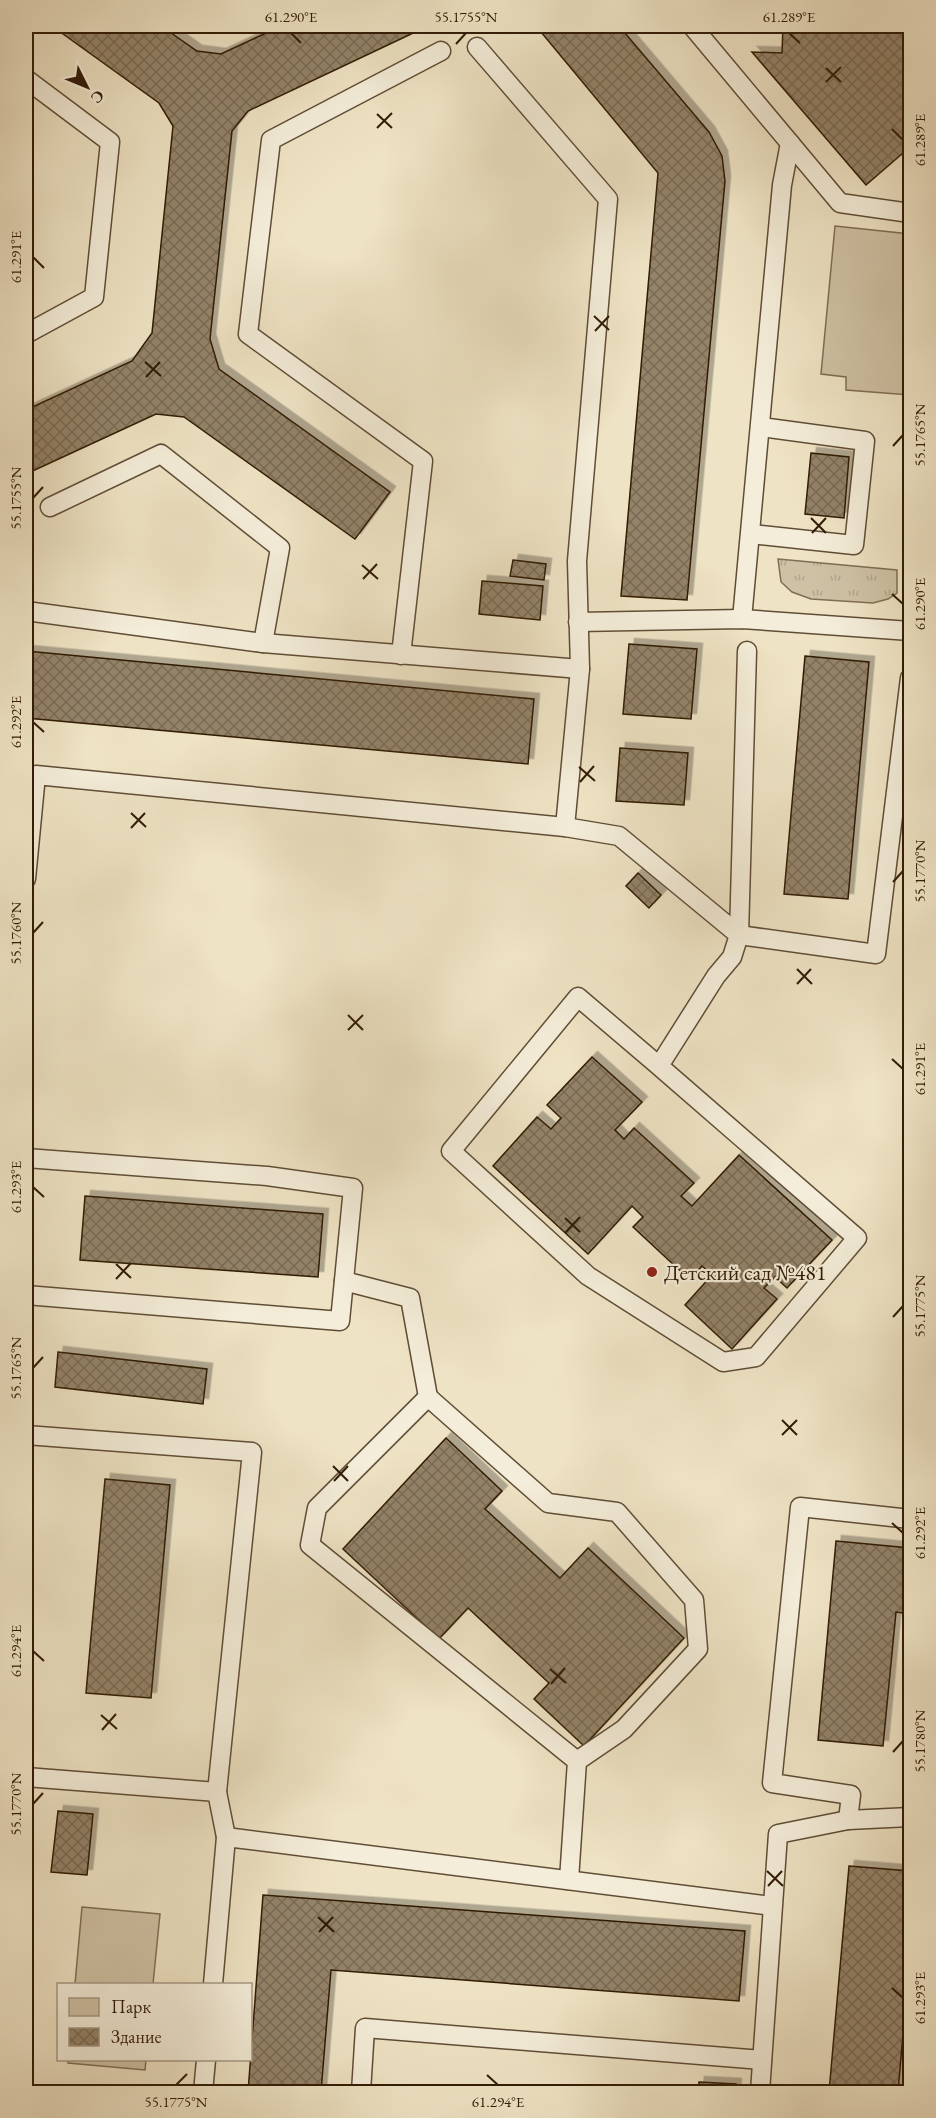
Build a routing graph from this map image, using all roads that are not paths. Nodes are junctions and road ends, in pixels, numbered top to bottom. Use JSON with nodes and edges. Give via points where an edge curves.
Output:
{"nodes":[{"id":1,"x":692,"y":26,"type":"edge"},
{"id":2,"x":477,"y":47,"type":"dead end"},
{"id":3,"x":441,"y":51,"type":"dead end"},
{"id":4,"x":26,"y":79,"type":"edge"},
{"id":5,"x":790,"y":142,"type":"junction"},
{"id":6,"x":910,"y":213,"type":"edge"},
{"id":7,"x":26,"y":334,"type":"edge"},
{"id":8,"x":761,"y":427,"type":"junction"},
{"id":9,"x":50,"y":507,"type":"dead end"},
{"id":10,"x":751,"y":534,"type":"junction"},
{"id":11,"x":26,"y":611,"type":"edge"},
{"id":12,"x":742,"y":619,"type":"junction"},
{"id":13,"x":578,"y":622,"type":"junction"},
{"id":14,"x":910,"y":631,"type":"edge"},
{"id":15,"x":263,"y":643,"type":"junction"},
{"id":16,"x":747,"y":651,"type":"dead end"},
{"id":17,"x":401,"y":655,"type":"junction"},
{"id":18,"x":580,"y":669,"type":"junction"},
{"id":19,"x":910,"y":678,"type":"edge"},
{"id":20,"x":565,"y":826,"type":"junction"},
{"id":21,"x":26,"y":879,"type":"edge"},
{"id":22,"x":739,"y":935,"type":"junction"},
{"id":23,"x":659,"y":1066,"type":"junction"},
{"id":24,"x":26,"y":1158,"type":"edge"},
{"id":25,"x":344,"y":1281,"type":"junction"},
{"id":26,"x":26,"y":1295,"type":"edge"},
{"id":27,"x":428,"y":1397,"type":"junction"},
{"id":28,"x":26,"y":1435,"type":"edge"},
{"id":29,"x":910,"y":1519,"type":"edge"},
{"id":30,"x":577,"y":1761,"type":"junction"},
{"id":31,"x":26,"y":1778,"type":"edge"},
{"id":32,"x":217,"y":1792,"type":"junction"},
{"id":33,"x":910,"y":1817,"type":"edge"},
{"id":34,"x":848,"y":1820,"type":"junction"},
{"id":35,"x":226,"y":1837,"type":"junction"},
{"id":36,"x":569,"y":1880,"type":"junction"},
{"id":37,"x":772,"y":1906,"type":"junction"},
{"id":38,"x":213,"y":1983,"type":"edge"},
{"id":39,"x":762,"y":2060,"type":"junction"},
{"id":40,"x":206,"y":2061,"type":"edge"},
{"id":41,"x":203,"y":2092,"type":"edge"},
{"id":42,"x":361,"y":2092,"type":"edge"},
{"id":43,"x":760,"y":2092,"type":"edge"}],
"edges":[{"from":1,"to":5,"type":"lane"},
{"from":2,"to":13,"type":"lane","via":[[608,199],[577,561]]},
{"from":3,"to":17,"type":"lane","via":[[271,140],[248,334],[423,461]]},
{"from":4,"to":7,"type":"lane","via":[[110,142],[94,297]]},
{"from":5,"to":6,"type":"lane","via":[[840,203]]},
{"from":5,"to":8,"type":"lane","via":[[782,185]]},
{"from":8,"to":10,"type":"lane"},
{"from":8,"to":10,"type":"lane","via":[[865,441],[854,545]]},
{"from":9,"to":15,"type":"lane","via":[[161,454],[280,548]]},
{"from":10,"to":12,"type":"lane"},
{"from":11,"to":15,"type":"lane"},
{"from":12,"to":13,"type":"lane"},
{"from":12,"to":14,"type":"lane"},
{"from":13,"to":18,"type":"lane"},
{"from":15,"to":17,"type":"lane"},
{"from":16,"to":22,"type":"lane"},
{"from":17,"to":18,"type":"lane"},
{"from":18,"to":20,"type":"lane"},
{"from":19,"to":22,"type":"lane","via":[[876,954]]},
{"from":20,"to":21,"type":"lane","via":[[36,775]]},
{"from":20,"to":22,"type":"lane","via":[[619,836]]},
{"from":22,"to":23,"type":"lane","via":[[732,957]]},
{"from":23,"to":23,"type":"lane","via":[[578,997],[451,1151],[588,1276],[723,1362],[756,1357],[857,1238]]},
{"from":24,"to":25,"type":"lane","via":[[267,1176],[353,1188]]},
{"from":25,"to":26,"type":"lane","via":[[340,1321]]},
{"from":25,"to":27,"type":"lane","via":[[410,1298]]},
{"from":27,"to":30,"type":"lane","via":[[317,1508],[310,1545]]},
{"from":27,"to":30,"type":"lane","via":[[548,1503],[617,1512],[694,1600],[698,1649],[624,1729]]},
{"from":28,"to":32,"type":"lane","via":[[252,1452]]},
{"from":29,"to":34,"type":"lane","via":[[800,1507],[772,1783],[851,1795]]},
{"from":30,"to":36,"type":"lane"},
{"from":31,"to":32,"type":"lane"},
{"from":32,"to":35,"type":"lane"},
{"from":33,"to":34,"type":"lane"},
{"from":34,"to":37,"type":"lane","via":[[778,1834]]},
{"from":35,"to":36,"type":"lane"},
{"from":35,"to":38,"type":"lane"},
{"from":36,"to":37,"type":"lane"},
{"from":37,"to":39,"type":"lane"},
{"from":39,"to":42,"type":"lane","via":[[365,2028]]},
{"from":39,"to":43,"type":"lane"},
{"from":40,"to":41,"type":"lane"}]}
